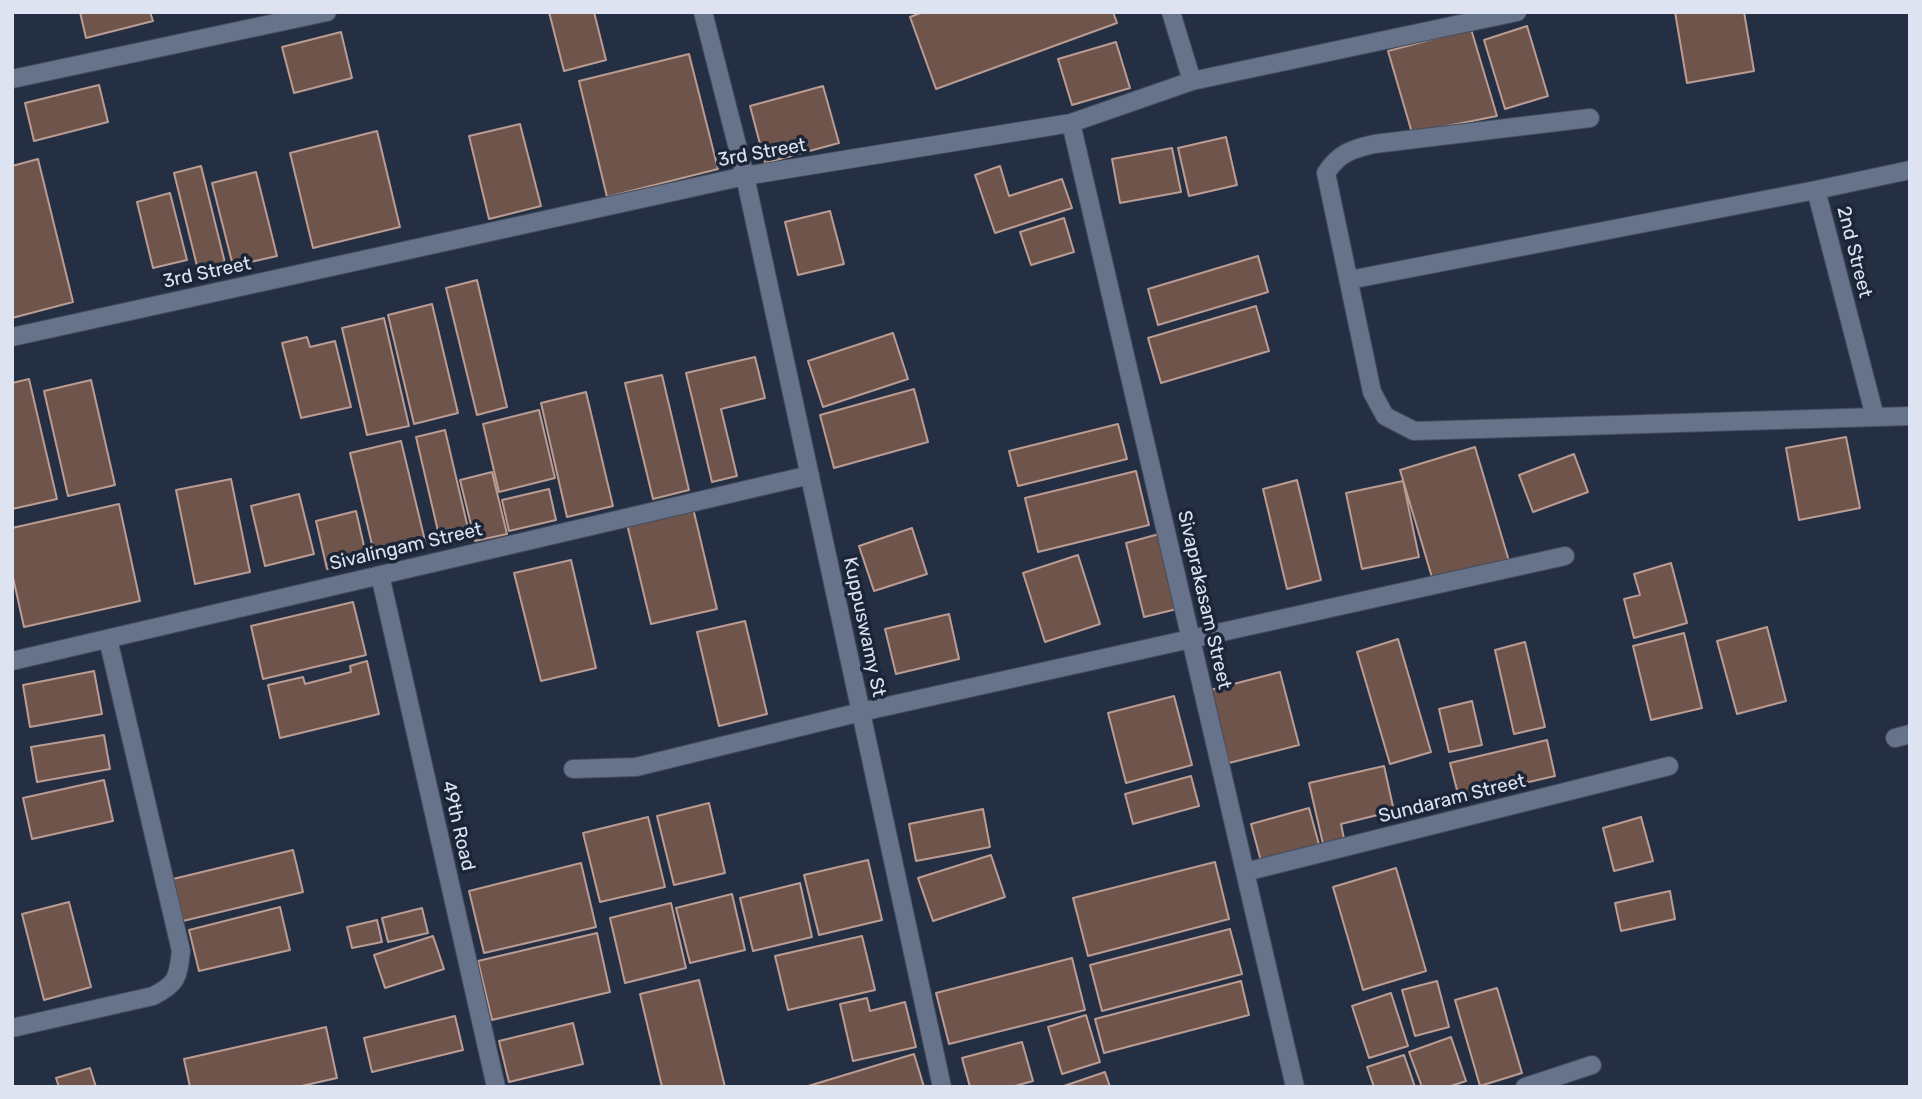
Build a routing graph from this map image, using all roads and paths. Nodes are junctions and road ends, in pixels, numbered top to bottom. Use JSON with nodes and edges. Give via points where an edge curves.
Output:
{"nodes":[{"id":1,"x":327,"y":12,"type":"edge"},
{"id":2,"x":703,"y":12,"type":"edge"},
{"id":3,"x":1171,"y":12,"type":"edge"},
{"id":4,"x":1517,"y":12,"type":"edge"},
{"id":5,"x":12,"y":79,"type":"edge"},
{"id":6,"x":1192,"y":81,"type":"junction"},
{"id":7,"x":1590,"y":118,"type":"dead end"},
{"id":8,"x":1071,"y":123,"type":"junction"},
{"id":9,"x":1910,"y":170,"type":"edge"},
{"id":10,"x":745,"y":176,"type":"junction"},
{"id":11,"x":1816,"y":190,"type":"junction"},
{"id":12,"x":1349,"y":280,"type":"junction"},
{"id":13,"x":12,"y":337,"type":"edge"},
{"id":14,"x":1910,"y":416,"type":"edge"},
{"id":15,"x":1875,"y":417,"type":"junction"},
{"id":16,"x":810,"y":475,"type":"junction"},
{"id":17,"x":1565,"y":556,"type":"dead end"},
{"id":18,"x":380,"y":575,"type":"junction"},
{"id":19,"x":1191,"y":638,"type":"junction"},
{"id":20,"x":108,"y":639,"type":"junction"},
{"id":21,"x":12,"y":661,"type":"edge"},
{"id":22,"x":861,"y":712,"type":"junction"},
{"id":23,"x":1669,"y":766,"type":"dead end"},
{"id":24,"x":573,"y":769,"type":"dead end"},
{"id":25,"x":1245,"y":872,"type":"junction"},
{"id":26,"x":12,"y":1028,"type":"edge"},
{"id":27,"x":1592,"y":1065,"type":"dead end"},
{"id":28,"x":496,"y":1087,"type":"edge"},
{"id":29,"x":942,"y":1087,"type":"edge"},
{"id":30,"x":1295,"y":1087,"type":"edge"},
{"id":31,"x":1525,"y":1087,"type":"edge"}],
"edges":[{"from":1,"to":5,"type":"street"},
{"from":2,"to":10,"type":"street","name":"Kuppuswamy St"},
{"from":3,"to":6,"type":"street"},
{"from":4,"to":6,"type":"street","name":"3rd Street"},
{"from":6,"to":8,"type":"street","name":"3rd Street"},
{"from":7,"to":12,"type":"street","via":[[1348,150],[1326,173]]},
{"from":8,"to":10,"type":"street","name":"3rd Street"},
{"from":8,"to":19,"type":"street","name":"Sivaprakasam Street"},
{"from":9,"to":11,"type":"street","name":"2nd Street"},
{"from":10,"to":13,"type":"street","name":"3rd Street"},
{"from":10,"to":16,"type":"street","name":"Kuppuswamy St"},
{"from":11,"to":12,"type":"street"},
{"from":11,"to":15,"type":"street","name":"2nd Street"},
{"from":12,"to":15,"type":"street","via":[[1372,392],[1385,416],[1414,431]]},
{"from":14,"to":15,"type":"street"},
{"from":16,"to":18,"type":"street","name":"Sivalingam Street"},
{"from":16,"to":22,"type":"street","name":"Kuppuswamy St"},
{"from":17,"to":19,"type":"street"},
{"from":18,"to":20,"type":"street","name":"Sivalingam Street"},
{"from":18,"to":28,"type":"street","name":"49th Road"},
{"from":19,"to":22,"type":"street"},
{"from":19,"to":25,"type":"street","name":"Sivaprakasam Street"},
{"from":20,"to":21,"type":"street","name":"Sivalingam Street"},
{"from":20,"to":26,"type":"street","via":[[181,951],[179,969],[171,987],[153,996]]},
{"from":22,"to":24,"type":"street","via":[[636,767]]},
{"from":22,"to":29,"type":"street","name":"Kuppuswamy St"},
{"from":23,"to":25,"type":"street","name":"Sundaram Street"},
{"from":25,"to":30,"type":"street","name":"Sivaprakasam Street"},
{"from":27,"to":31,"type":"street"}]}
